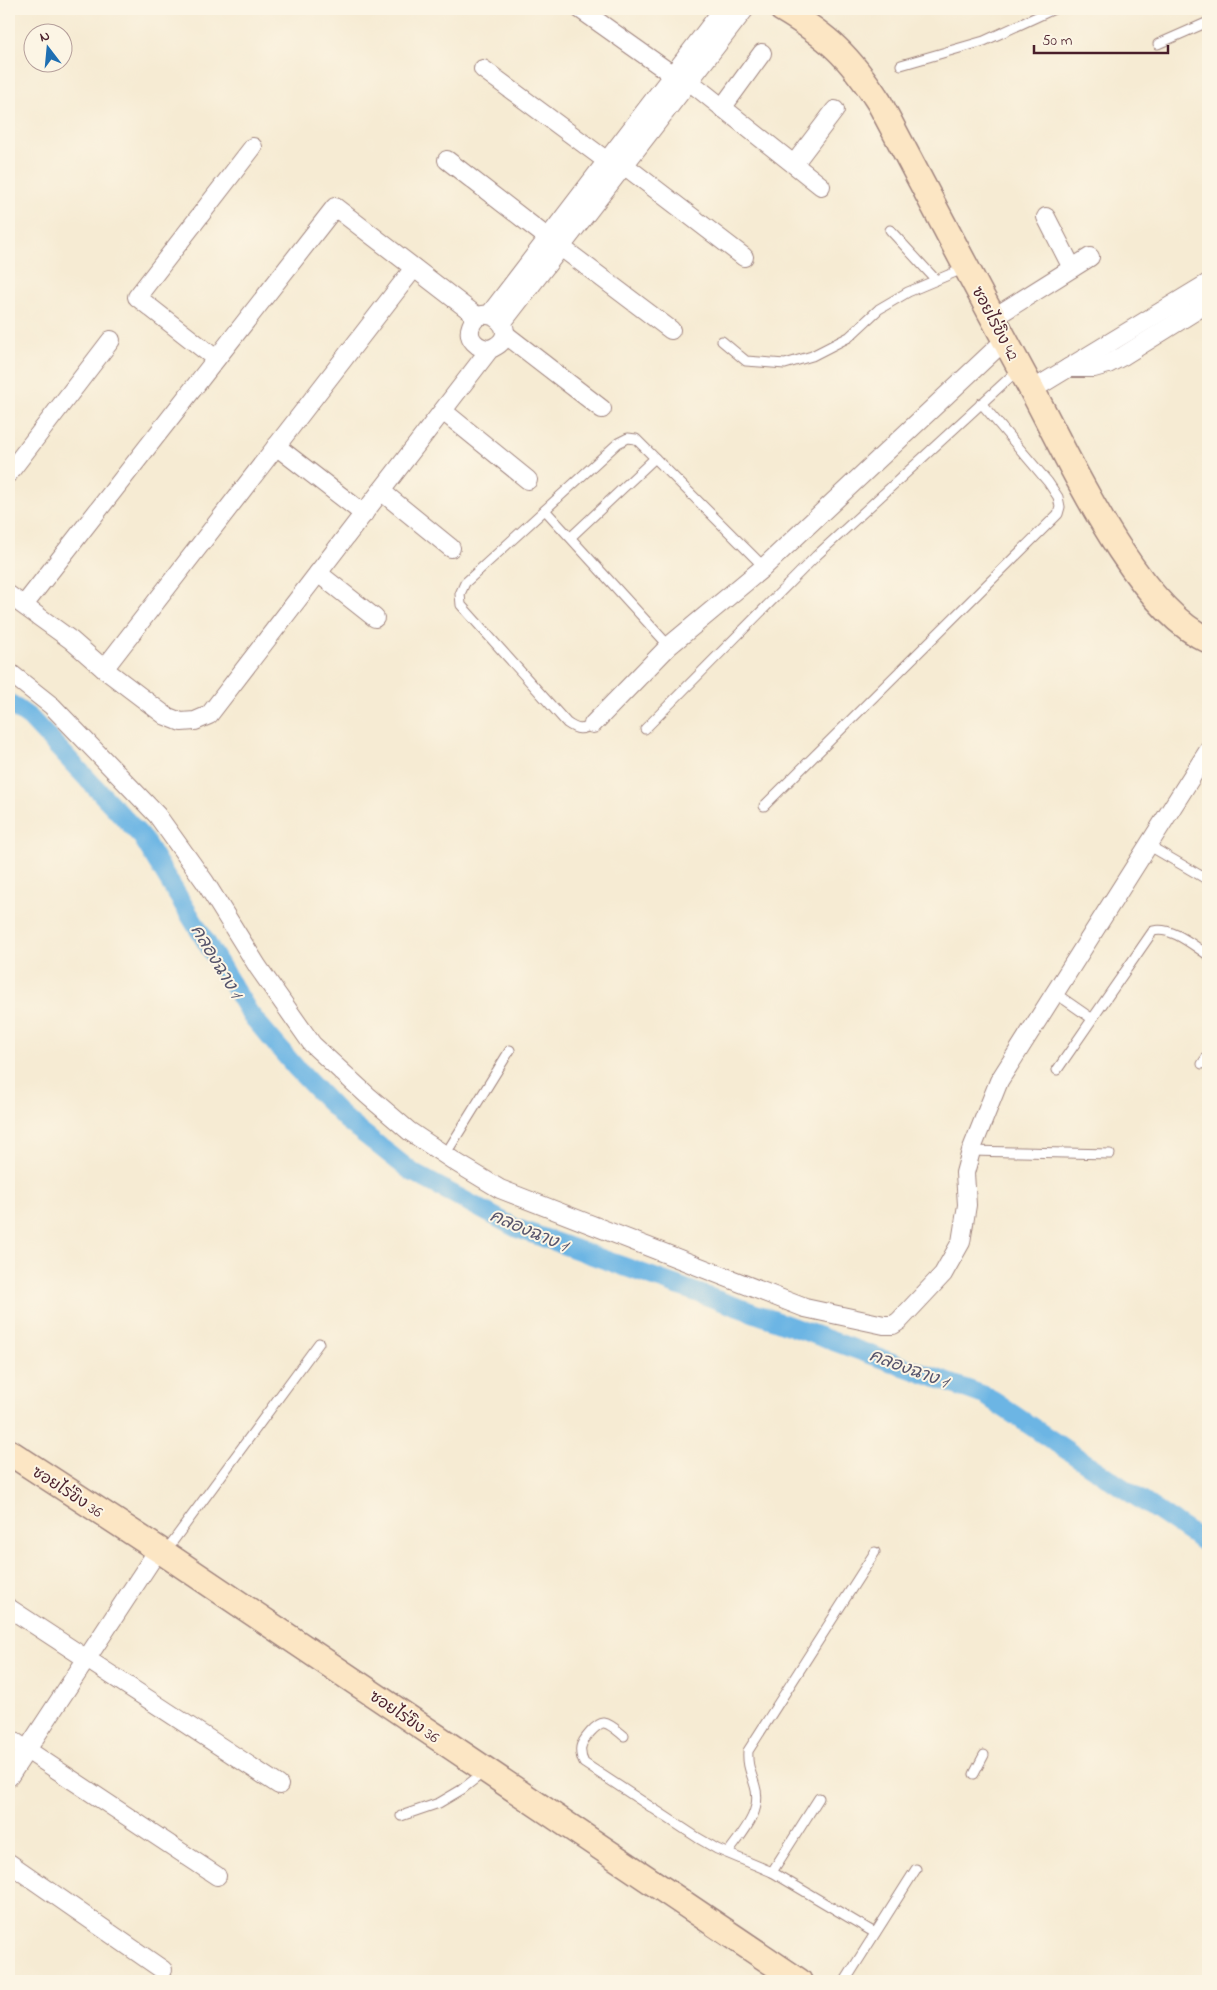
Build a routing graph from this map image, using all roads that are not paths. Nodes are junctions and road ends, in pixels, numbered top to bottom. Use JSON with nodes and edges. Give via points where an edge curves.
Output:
{"nodes":[{"id":1,"x":580,"y":9,"type":"edge"},
{"id":2,"x":723,"y":9,"type":"edge"},
{"id":3,"x":745,"y":9,"type":"edge"},
{"id":4,"x":782,"y":9,"type":"edge"},
{"id":5,"x":1054,"y":9,"type":"edge"},
{"id":6,"x":1208,"y":22,"type":"edge"},
{"id":7,"x":1158,"y":44,"type":"dead end"},
{"id":8,"x":762,"y":53,"type":"dead end"},
{"id":9,"x":902,"y":65,"type":"dead end"},
{"id":10,"x":483,"y":69,"type":"dead end"},
{"id":11,"x":681,"y":78,"type":"junction"},
{"id":12,"x":722,"y":108,"type":"junction"},
{"id":13,"x":835,"y":110,"type":"dead end"},
{"id":14,"x":253,"y":146,"type":"dead end"},
{"id":15,"x":447,"y":160,"type":"dead end"},
{"id":16,"x":607,"y":161,"type":"junction"},
{"id":17,"x":794,"y":164,"type":"junction"},
{"id":18,"x":624,"y":165,"type":"junction"},
{"id":19,"x":822,"y":186,"type":"dead end"},
{"id":20,"x":1046,"y":217,"type":"dead end"},
{"id":21,"x":890,"y":230,"type":"dead end"},
{"id":22,"x":554,"y":242,"type":"junction"},
{"id":23,"x":744,"y":257,"type":"dead end"},
{"id":24,"x":1090,"y":257,"type":"dead end"},
{"id":25,"x":966,"y":267,"type":"junction"},
{"id":26,"x":414,"y":268,"type":"junction"},
{"id":27,"x":1072,"y":268,"type":"junction"},
{"id":28,"x":936,"y":280,"type":"junction"},
{"id":29,"x":1208,"y":283,"type":"edge"},
{"id":30,"x":1208,"y":303,"type":"edge"},
{"id":31,"x":993,"y":318,"type":"junction"},
{"id":32,"x":494,"y":322,"type":"junction"},
{"id":33,"x":671,"y":330,"type":"dead end"},
{"id":34,"x":111,"y":340,"type":"dead end"},
{"id":35,"x":722,"y":341,"type":"dead end"},
{"id":36,"x":1004,"y":341,"type":"junction"},
{"id":37,"x":490,"y":349,"type":"junction"},
{"id":38,"x":216,"y":359,"type":"junction"},
{"id":39,"x":1020,"y":368,"type":"junction"},
{"id":40,"x":1067,"y":368,"type":"junction"},
{"id":41,"x":1032,"y":390,"type":"junction"},
{"id":42,"x":980,"y":403,"type":"junction"},
{"id":43,"x":602,"y":409,"type":"dead end"},
{"id":44,"x":442,"y":411,"type":"junction"},
{"id":45,"x":276,"y":446,"type":"junction"},
{"id":46,"x":655,"y":458,"type":"junction"},
{"id":47,"x":9,"y":473,"type":"edge"},
{"id":48,"x":528,"y":480,"type":"dead end"},
{"id":49,"x":381,"y":492,"type":"junction"},
{"id":50,"x":545,"y":510,"type":"junction"},
{"id":51,"x":364,"y":514,"type":"junction"},
{"id":52,"x":571,"y":537,"type":"junction"},
{"id":53,"x":451,"y":548,"type":"dead end"},
{"id":54,"x":764,"y":567,"type":"junction"},
{"id":55,"x":318,"y":573,"type":"junction"},
{"id":56,"x":9,"y":595,"type":"edge"},
{"id":57,"x":24,"y":605,"type":"junction"},
{"id":58,"x":374,"y":618,"type":"dead end"},
{"id":59,"x":1208,"y":640,"type":"edge"},
{"id":60,"x":669,"y":646,"type":"junction"},
{"id":61,"x":104,"y":669,"type":"junction"},
{"id":62,"x":9,"y":672,"type":"edge"},
{"id":63,"x":593,"y":724,"type":"joint"},
{"id":64,"x":645,"y":729,"type":"dead end"},
{"id":65,"x":1208,"y":751,"type":"edge"},
{"id":66,"x":764,"y":806,"type":"dead end"},
{"id":67,"x":1148,"y":845,"type":"junction"},
{"id":68,"x":1208,"y":880,"type":"edge"},
{"id":69,"x":1208,"y":955,"type":"edge"},
{"id":70,"x":1055,"y":993,"type":"junction"},
{"id":71,"x":1091,"y":1018,"type":"junction"},
{"id":72,"x":510,"y":1050,"type":"dead end"},
{"id":73,"x":1208,"y":1055,"type":"edge"},
{"id":74,"x":1202,"y":1064,"type":"dead end"},
{"id":75,"x":1057,"y":1070,"type":"dead end"},
{"id":76,"x":972,"y":1151,"type":"junction"},
{"id":77,"x":1110,"y":1154,"type":"dead end"},
{"id":78,"x":445,"y":1155,"type":"junction"},
{"id":79,"x":319,"y":1343,"type":"dead end"},
{"id":80,"x":9,"y":1452,"type":"edge"},
{"id":81,"x":161,"y":1551,"type":"junction"},
{"id":82,"x":875,"y":1552,"type":"dead end"},
{"id":83,"x":9,"y":1608,"type":"edge"},
{"id":84,"x":87,"y":1659,"type":"junction"},
{"id":85,"x":624,"y":1736,"type":"dead end"},
{"id":86,"x":9,"y":1738,"type":"edge"},
{"id":87,"x":27,"y":1750,"type":"junction"},
{"id":88,"x":984,"y":1755,"type":"dead end"},
{"id":89,"x":486,"y":1770,"type":"junction"},
{"id":90,"x":974,"y":1774,"type":"dead end"},
{"id":91,"x":9,"y":1777,"type":"edge"},
{"id":92,"x":279,"y":1785,"type":"dead end"},
{"id":93,"x":819,"y":1798,"type":"dead end"},
{"id":94,"x":401,"y":1816,"type":"dead end"},
{"id":95,"x":728,"y":1853,"type":"junction"},
{"id":96,"x":9,"y":1863,"type":"edge"},
{"id":97,"x":916,"y":1869,"type":"dead end"},
{"id":98,"x":772,"y":1872,"type":"junction"},
{"id":99,"x":218,"y":1876,"type":"dead end"},
{"id":100,"x":875,"y":1933,"type":"junction"},
{"id":101,"x":163,"y":1970,"type":"dead end"},
{"id":102,"x":799,"y":1981,"type":"edge"},
{"id":103,"x":845,"y":1981,"type":"edge"}],
"edges":[{"from":1,"to":11,"type":"street"},
{"from":2,"to":11,"type":"street"},
{"from":3,"to":11,"type":"street"},
{"from":4,"to":25,"type":"street","name":"ซอยไร่ขิง 42","via":[[826,38],[859,72],[879,102]]},
{"from":5,"to":9,"type":"lane","via":[[984,41]]},
{"from":6,"to":7,"type":"lane"},
{"from":8,"to":12,"type":"street"},
{"from":10,"to":16,"type":"street"},
{"from":11,"to":12,"type":"street"},
{"from":11,"to":16,"type":"street"},
{"from":11,"to":18,"type":"street"},
{"from":12,"to":17,"type":"street"},
{"from":13,"to":17,"type":"street"},
{"from":14,"to":38,"type":"street","via":[[137,297]]},
{"from":15,"to":22,"type":"street"},
{"from":16,"to":22,"type":"street"},
{"from":17,"to":19,"type":"street"},
{"from":18,"to":22,"type":"street"},
{"from":18,"to":23,"type":"street"},
{"from":20,"to":27,"type":"street"},
{"from":21,"to":28,"type":"lane"},
{"from":22,"to":32,"type":"street"},
{"from":22,"to":33,"type":"street"},
{"from":24,"to":27,"type":"street"},
{"from":25,"to":28,"type":"lane"},
{"from":25,"to":31,"type":"street","name":"ซอยไร่ขิง 42"},
{"from":26,"to":32,"type":"street"},
{"from":26,"to":38,"type":"street","via":[[335,207]]},
{"from":26,"to":45,"type":"street"},
{"from":27,"to":31,"type":"street"},
{"from":28,"to":35,"type":"lane","via":[[879,309],[849,337],[812,356],[785,364],[746,362]]},
{"from":29,"to":40,"type":"street"},
{"from":30,"to":40,"type":"street","via":[[1108,364],[1094,368]]},
{"from":31,"to":36,"type":"street","name":"ซอยไร่ขิง 42"},
{"from":32,"to":37,"type":"street","via":[[500,344]]},
{"from":32,"to":37,"type":"street","via":[[471,326],[471,338],[478,347]]},
{"from":32,"to":43,"type":"street"},
{"from":34,"to":47,"type":"street"},
{"from":36,"to":39,"type":"street","name":"ซอยไร่ขิง 42"},
{"from":36,"to":54,"type":"street"},
{"from":37,"to":44,"type":"street"},
{"from":38,"to":57,"type":"street"},
{"from":39,"to":41,"type":"street","name":"ซอยไร่ขิง 42"},
{"from":39,"to":42,"type":"lane"},
{"from":40,"to":41,"type":"street"},
{"from":41,"to":59,"type":"street","name":"ซอยไร่ขิง 42","via":[[1107,528],[1135,571],[1178,621]]},
{"from":42,"to":64,"type":"lane","via":[[816,556]]},
{"from":42,"to":66,"type":"lane","via":[[1048,482],[1058,497],[1058,514]]},
{"from":44,"to":48,"type":"street"},
{"from":44,"to":49,"type":"street"},
{"from":45,"to":51,"type":"street"},
{"from":45,"to":61,"type":"street"},
{"from":46,"to":50,"type":"lane","via":[[636,439],[628,438],[618,443]]},
{"from":46,"to":52,"type":"lane"},
{"from":46,"to":54,"type":"lane"},
{"from":49,"to":51,"type":"street"},
{"from":49,"to":53,"type":"street"},
{"from":50,"to":52,"type":"lane"},
{"from":50,"to":63,"type":"lane","via":[[465,583],[460,594],[461,605],[567,723],[576,729],[585,729]]},
{"from":51,"to":55,"type":"street"},
{"from":52,"to":60,"type":"lane"},
{"from":54,"to":60,"type":"street"},
{"from":55,"to":58,"type":"street"},
{"from":55,"to":61,"type":"street","via":[[209,715],[181,722],[166,716]]},
{"from":56,"to":57,"type":"street"},
{"from":57,"to":61,"type":"street"},
{"from":60,"to":63,"type":"street"},
{"from":62,"to":78,"type":"street","via":[[52,706],[157,814],[312,1044],[402,1125]]},
{"from":65,"to":67,"type":"street"},
{"from":67,"to":68,"type":"lane"},
{"from":67,"to":70,"type":"street"},
{"from":69,"to":71,"type":"lane","via":[[1167,930],[1153,931]]},
{"from":70,"to":71,"type":"lane"},
{"from":70,"to":76,"type":"street","via":[[999,1081]]},
{"from":71,"to":75,"type":"lane"},
{"from":72,"to":78,"type":"lane"},
{"from":73,"to":74,"type":"lane"},
{"from":76,"to":77,"type":"lane"},
{"from":76,"to":78,"type":"street","via":[[965,1173],[968,1206],[961,1242],[943,1274],[892,1325],[805,1308],[500,1189]]},
{"from":79,"to":81,"type":"lane"},
{"from":80,"to":81,"type":"street","name":"ซอยไร่ขิง 36"},
{"from":81,"to":84,"type":"street"},
{"from":81,"to":89,"type":"street","name":"ซอยไร่ขิง 36"},
{"from":82,"to":95,"type":"lane","via":[[748,1751],[747,1764],[756,1787],[757,1805],[752,1819]]},
{"from":83,"to":84,"type":"street"},
{"from":84,"to":87,"type":"street"},
{"from":84,"to":92,"type":"street"},
{"from":85,"to":95,"type":"lane","via":[[609,1725],[598,1724],[581,1745],[580,1754],[584,1762],[698,1838]]},
{"from":86,"to":87,"type":"street"},
{"from":87,"to":91,"type":"street"},
{"from":87,"to":99,"type":"street"},
{"from":88,"to":90,"type":"lane"},
{"from":89,"to":94,"type":"lane","via":[[462,1790],[439,1803]]},
{"from":89,"to":102,"type":"street","name":"ซอยไร่ขิง 36"},
{"from":93,"to":98,"type":"lane"},
{"from":95,"to":98,"type":"lane"},
{"from":96,"to":101,"type":"street"},
{"from":97,"to":100,"type":"lane"},
{"from":98,"to":100,"type":"lane"},
{"from":100,"to":103,"type":"lane"}]}
